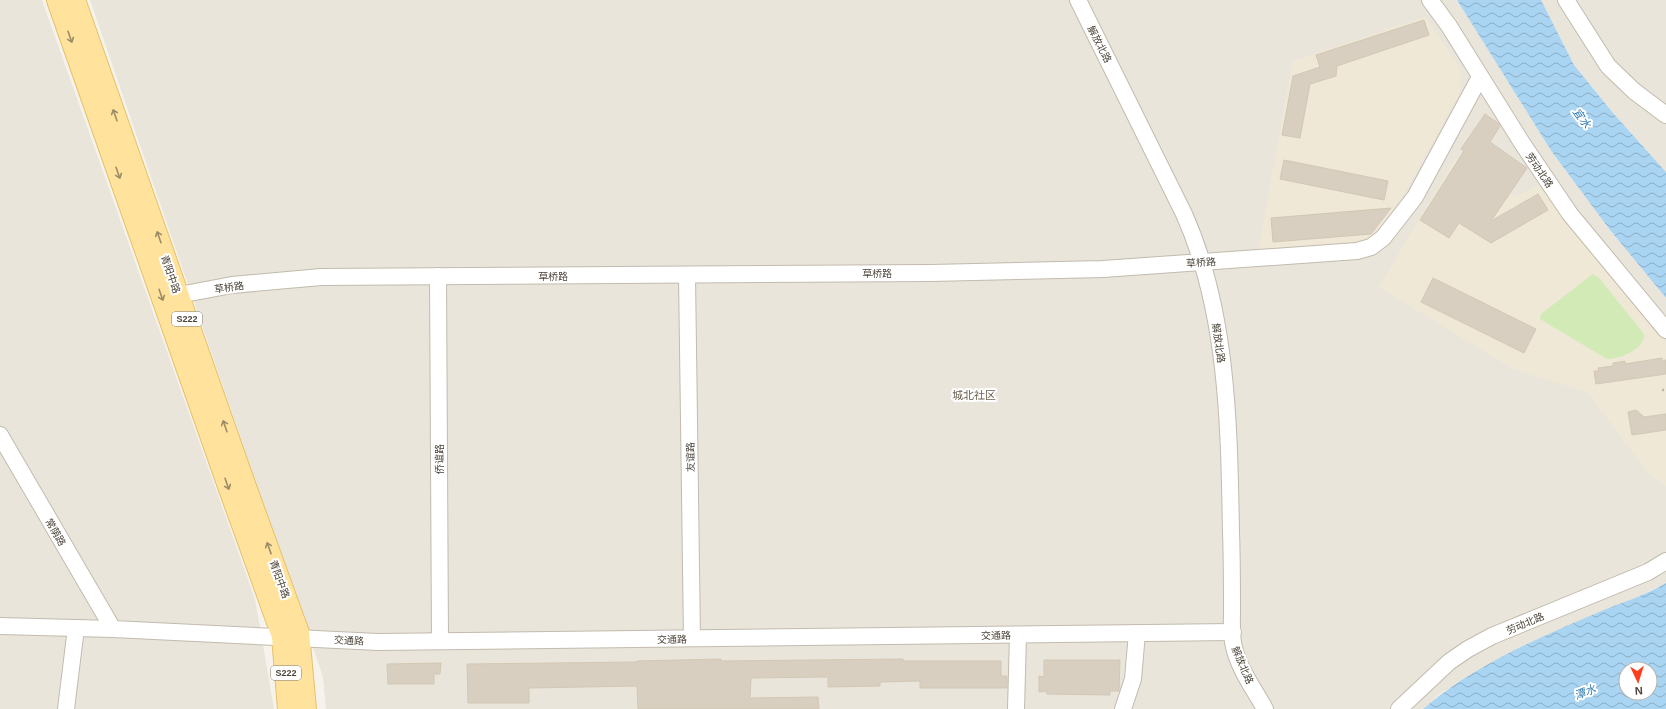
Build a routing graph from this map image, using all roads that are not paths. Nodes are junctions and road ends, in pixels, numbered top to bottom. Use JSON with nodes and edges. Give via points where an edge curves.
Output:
{"nodes":[{"id":1,"x":57,"y":0,"type":"edge"},
{"id":2,"x":75,"y":0,"type":"edge"},
{"id":3,"x":1078,"y":0,"type":"edge"},
{"id":4,"x":1430,"y":0,"type":"edge"},
{"id":5,"x":1566,"y":0,"type":"edge"},
{"id":6,"x":1480,"y":77,"type":"junction"},
{"id":7,"x":1666,"y":115,"type":"edge"},
{"id":8,"x":1202,"y":262,"type":"junction"},
{"id":9,"x":687,"y":275,"type":"junction"},
{"id":10,"x":438,"y":276,"type":"junction"},
{"id":11,"x":179,"y":295,"type":"junction"},
{"id":12,"x":1666,"y":330,"type":"edge"},
{"id":13,"x":0,"y":435,"type":"edge"},
{"id":14,"x":1666,"y":561,"type":"edge"},
{"id":15,"x":0,"y":626,"type":"edge"},
{"id":16,"x":76,"y":628,"type":"junction"},
{"id":17,"x":113,"y":629,"type":"junction"},
{"id":18,"x":1233,"y":632,"type":"junction"},
{"id":19,"x":1137,"y":633,"type":"junction"},
{"id":20,"x":1018,"y":635,"type":"junction"},
{"id":21,"x":288,"y":637,"type":"junction"},
{"id":22,"x":692,"y":638,"type":"junction"},
{"id":23,"x":440,"y":641,"type":"junction"},
{"id":24,"x":66,"y":709,"type":"edge"},
{"id":25,"x":288,"y":709,"type":"edge"},
{"id":26,"x":306,"y":709,"type":"edge"},
{"id":27,"x":1016,"y":709,"type":"edge"},
{"id":28,"x":1123,"y":709,"type":"edge"},
{"id":29,"x":1265,"y":709,"type":"edge"},
{"id":30,"x":1399,"y":709,"type":"edge"}],
"edges":[{"from":1,"to":21,"type":"main road","name":"青阳中路","number":"S222","one_way":true,"via":[[229,489]]},
{"from":11,"to":2,"type":"main road","name":"青阳中路","number":"S222","one_way":true},
{"from":3,"to":8,"type":"street","name":"解放北路","via":[[1184,214]]},
{"from":4,"to":6,"type":"street","name":"劳动北路"},
{"from":5,"to":7,"type":"street","via":[[1608,66],[1634,91]]},
{"from":6,"to":8,"type":"street","name":"草桥路","via":[[1415,197],[1383,238],[1371,247],[1357,251]]},
{"from":6,"to":12,"type":"street","name":"劳动北路","via":[[1570,214]]},
{"from":8,"to":9,"type":"street","name":"草桥路","via":[[1064,270]]},
{"from":8,"to":18,"type":"street","name":"解放北路","via":[[1216,317],[1226,393]]},
{"from":9,"to":10,"type":"street","name":"草桥路"},
{"from":9,"to":22,"type":"street","name":"友谊路"},
{"from":10,"to":11,"type":"street","name":"草桥路","via":[[322,277],[232,285]]},
{"from":10,"to":23,"type":"street","name":"侨谊路"},
{"from":21,"to":11,"type":"main road","name":"青阳中路","number":"S222","one_way":true,"via":[[299,632]]},
{"from":13,"to":17,"type":"street","name":"常荫路"},
{"from":14,"to":30,"type":"street","name":"劳动北路","via":[[1648,572],[1492,636],[1468,649],[1449,662]]},
{"from":15,"to":16,"type":"street","name":"交通路"},
{"from":16,"to":17,"type":"street","name":"交通路"},
{"from":16,"to":24,"type":"street"},
{"from":17,"to":21,"type":"street","name":"交通路"},
{"from":18,"to":19,"type":"street","name":"交通路"},
{"from":18,"to":29,"type":"street","name":"解放北路","via":[[1238,659]]},
{"from":19,"to":20,"type":"street","name":"交通路"},
{"from":19,"to":28,"type":"street","via":[[1133,679]]},
{"from":20,"to":22,"type":"street","name":"交通路"},
{"from":20,"to":27,"type":"street"},
{"from":21,"to":23,"type":"street","name":"交通路","via":[[378,642]]},
{"from":21,"to":25,"type":"main road","number":"S222"},
{"from":21,"to":26,"type":"main road","number":"S222"},
{"from":22,"to":23,"type":"street","name":"交通路"}]}
